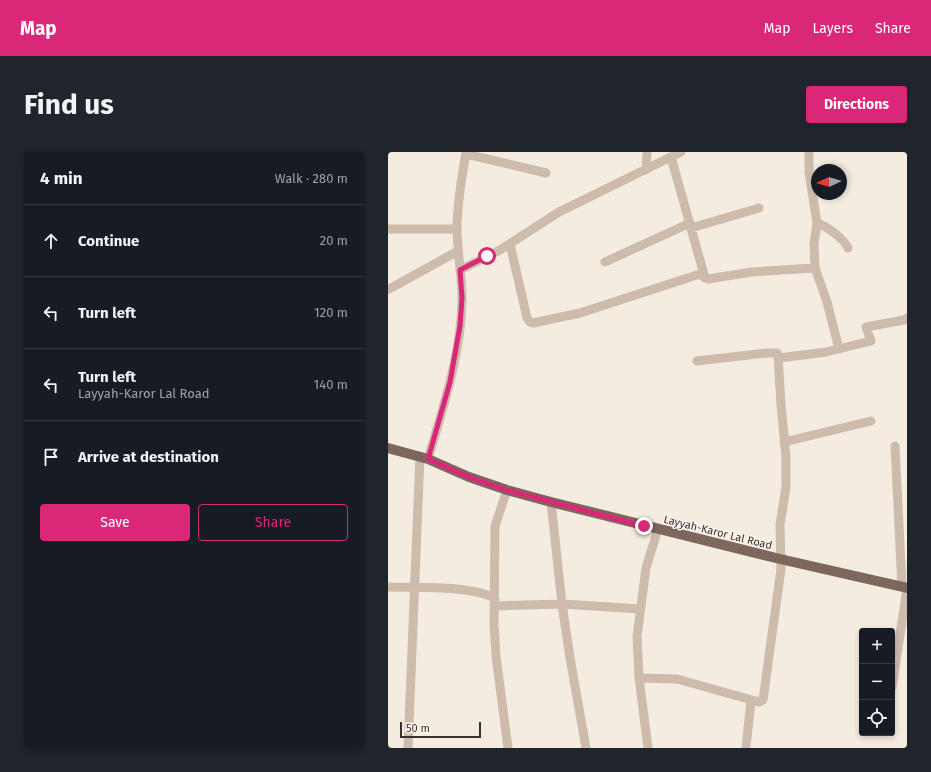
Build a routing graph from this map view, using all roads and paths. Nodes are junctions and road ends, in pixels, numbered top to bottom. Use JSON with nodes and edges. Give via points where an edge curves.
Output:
{"nodes":[{"id":1,"x":648,"y":152,"type":"edge"},
{"id":2,"x":681,"y":152,"type":"edge"},
{"id":3,"x":809,"y":152,"type":"edge"},
{"id":4,"x":466,"y":153,"type":"edge"},
{"id":5,"x":671,"y":157,"type":"junction"},
{"id":6,"x":646,"y":170,"type":"junction"},
{"id":7,"x":546,"y":174,"type":"dead end"},
{"id":8,"x":759,"y":208,"type":"dead end"},
{"id":9,"x":817,"y":223,"type":"junction"},
{"id":10,"x":690,"y":225,"type":"junction"},
{"id":11,"x":388,"y":229,"type":"edge"},
{"id":12,"x":457,"y":229,"type":"junction"},
{"id":13,"x":510,"y":244,"type":"junction"},
{"id":14,"x":848,"y":248,"type":"dead end"},
{"id":15,"x":458,"y":251,"type":"junction"},
{"id":16,"x":605,"y":262,"type":"dead end"},
{"id":17,"x":815,"y":268,"type":"junction"},
{"id":18,"x":460,"y":270,"type":"junction"},
{"id":19,"x":705,"y":278,"type":"junction"},
{"id":20,"x":389,"y":289,"type":"dead end"},
{"id":21,"x":907,"y":318,"type":"edge"},
{"id":22,"x":839,"y":349,"type":"junction"},
{"id":23,"x":779,"y":358,"type":"junction"},
{"id":24,"x":697,"y":361,"type":"dead end"},
{"id":25,"x":871,"y":421,"type":"dead end"},
{"id":26,"x":784,"y":442,"type":"junction"},
{"id":27,"x":895,"y":446,"type":"dead end"},
{"id":28,"x":388,"y":448,"type":"edge"},
{"id":29,"x":424,"y":458,"type":"junction"},
{"id":30,"x":506,"y":490,"type":"junction"},
{"id":31,"x":551,"y":502,"type":"junction"},
{"id":32,"x":658,"y":529,"type":"junction"},
{"id":33,"x":780,"y":560,"type":"junction"},
{"id":34,"x":388,"y":587,"type":"edge"},
{"id":35,"x":415,"y":588,"type":"junction"},
{"id":36,"x":905,"y":588,"type":"edge"},
{"id":37,"x":495,"y":603,"type":"junction"},
{"id":38,"x":562,"y":604,"type":"junction"},
{"id":39,"x":640,"y":610,"type":"junction"},
{"id":40,"x":895,"y":664,"type":"edge"},
{"id":41,"x":639,"y":678,"type":"junction"},
{"id":42,"x":751,"y":700,"type":"junction"},
{"id":43,"x":408,"y":748,"type":"edge"},
{"id":44,"x":508,"y":748,"type":"edge"},
{"id":45,"x":586,"y":748,"type":"edge"},
{"id":46,"x":648,"y":748,"type":"edge"},
{"id":47,"x":746,"y":748,"type":"edge"}],
"edges":[{"from":1,"to":6,"type":"street"},
{"from":2,"to":5,"type":"street"},
{"from":3,"to":9,"type":"street","via":[[809,172]]},
{"from":4,"to":7,"type":"street"},
{"from":4,"to":12,"type":"street"},
{"from":5,"to":6,"type":"street"},
{"from":5,"to":10,"type":"street"},
{"from":6,"to":13,"type":"street","via":[[559,212]]},
{"from":8,"to":10,"type":"street"},
{"from":9,"to":14,"type":"street","via":[[830,230]]},
{"from":9,"to":17,"type":"street","via":[[814,243]]},
{"from":10,"to":16,"type":"street"},
{"from":10,"to":19,"type":"street"},
{"from":11,"to":12,"type":"street"},
{"from":12,"to":15,"type":"street"},
{"from":13,"to":18,"type":"street"},
{"from":13,"to":19,"type":"street","via":[[527,318],[533,323],[580,313],[697,275]]},
{"from":15,"to":18,"type":"street"},
{"from":15,"to":20,"type":"street"},
{"from":17,"to":19,"type":"street"},
{"from":17,"to":22,"type":"street"},
{"from":18,"to":29,"type":"street","via":[[460,326],[450,382]]},
{"from":21,"to":22,"type":"street","via":[[866,327],[871,341]]},
{"from":22,"to":23,"type":"street"},
{"from":23,"to":24,"type":"street","via":[[777,353],[774,353]]},
{"from":23,"to":26,"type":"street"},
{"from":25,"to":26,"type":"street"},
{"from":26,"to":33,"type":"street","via":[[786,487],[780,525]]},
{"from":27,"to":36,"type":"street"},
{"from":28,"to":29,"type":"main road","name":"Layyah-Karor Lal Road"},
{"from":29,"to":30,"type":"main road","name":"Layyah-Karor Lal Road"},
{"from":29,"to":35,"type":"street"},
{"from":30,"to":31,"type":"main road","name":"Layyah-Karor Lal Road"},
{"from":30,"to":37,"type":"street","via":[[495,526]]},
{"from":31,"to":32,"type":"main road","name":"Layyah-Karor Lal Road"},
{"from":31,"to":38,"type":"street"},
{"from":32,"to":33,"type":"main road","name":"Layyah-Karor Lal Road"},
{"from":32,"to":39,"type":"street","via":[[646,568]]},
{"from":33,"to":36,"type":"main road","name":"Layyah-Karor Lal Road"},
{"from":33,"to":42,"type":"street","via":[[763,700]]},
{"from":34,"to":35,"type":"street"},
{"from":35,"to":37,"type":"street","via":[[489,594]]},
{"from":35,"to":43,"type":"street"},
{"from":36,"to":40,"type":"street"},
{"from":37,"to":38,"type":"street"},
{"from":37,"to":44,"type":"street","via":[[496,656]]},
{"from":38,"to":39,"type":"street"},
{"from":38,"to":45,"type":"street"},
{"from":39,"to":41,"type":"street","via":[[637,636]]},
{"from":41,"to":42,"type":"street","via":[[677,679]]},
{"from":41,"to":46,"type":"street"},
{"from":42,"to":47,"type":"street"}]}
